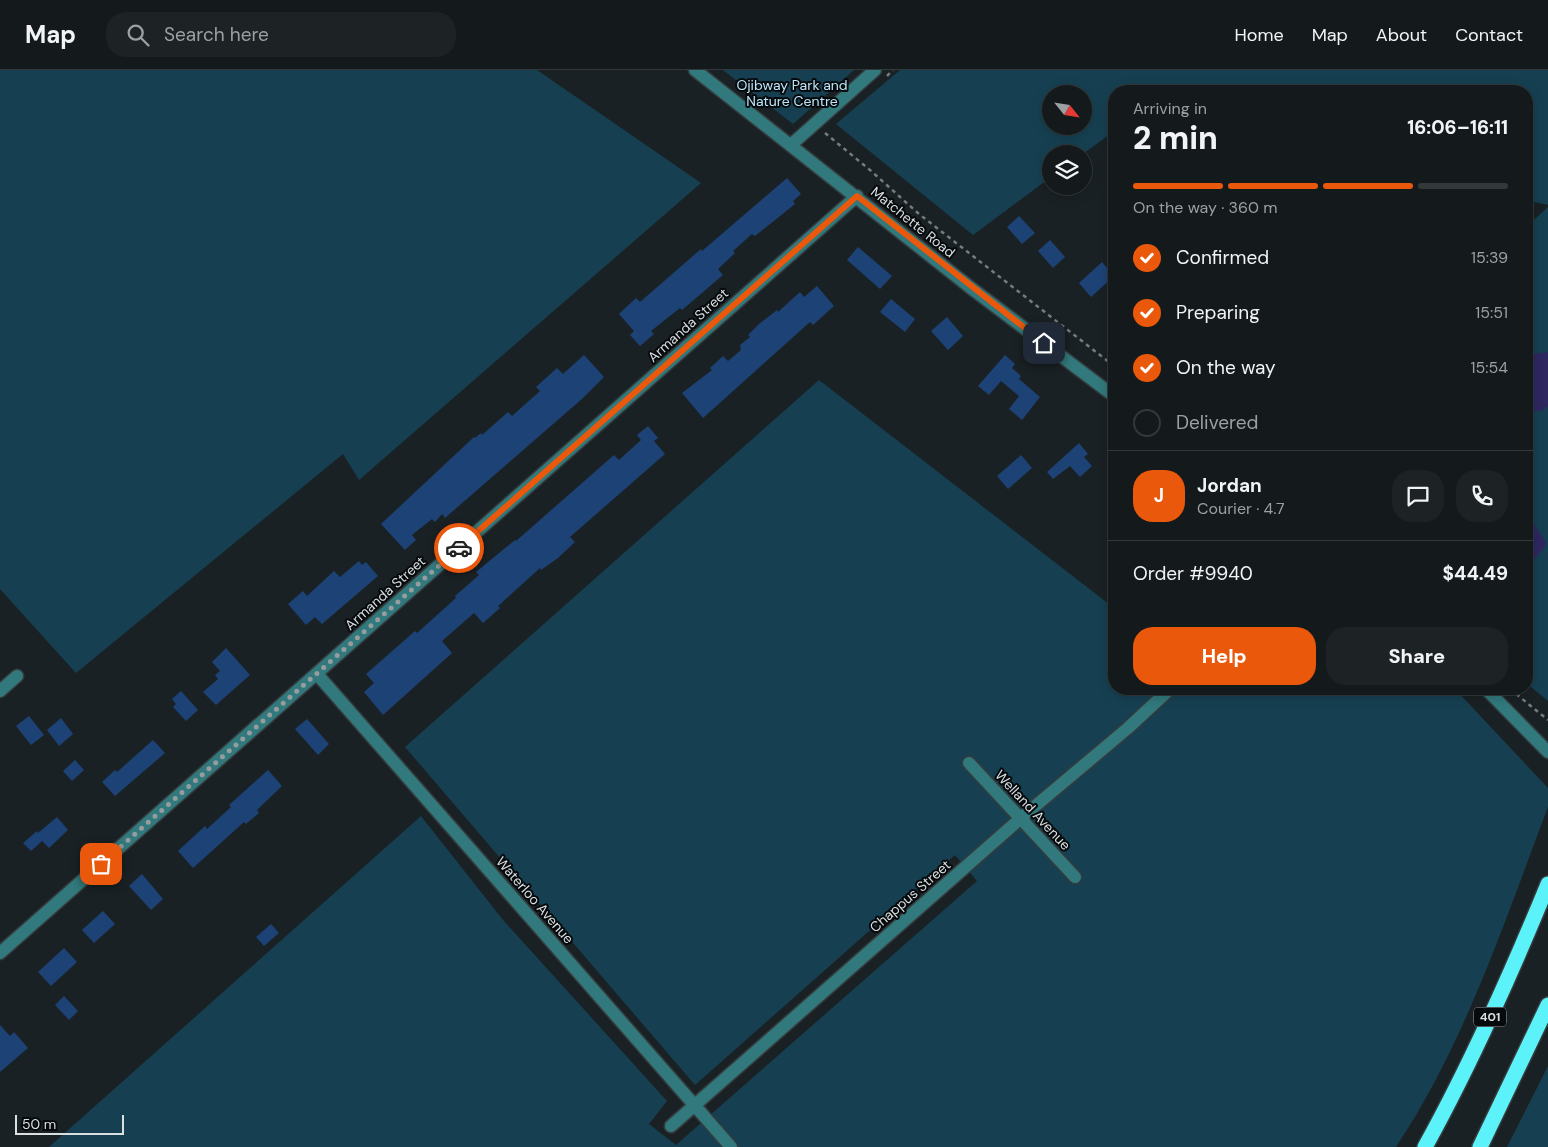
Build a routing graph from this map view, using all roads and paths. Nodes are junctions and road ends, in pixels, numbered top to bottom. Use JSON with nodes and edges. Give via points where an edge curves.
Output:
{"nodes":[{"id":1,"x":695,"y":70,"type":"edge"},
{"id":2,"x":875,"y":70,"type":"edge"},
{"id":3,"x":814,"y":124,"type":"junction"},
{"id":4,"x":792,"y":144,"type":"junction"},
{"id":5,"x":857,"y":196,"type":"junction"},
{"id":6,"x":1108,"y":361,"type":"edge"},
{"id":7,"x":1108,"y":391,"type":"edge"},
{"id":8,"x":317,"y":674,"type":"junction"},
{"id":9,"x":17,"y":676,"type":"dead end"},
{"id":10,"x":0,"y":692,"type":"edge"},
{"id":11,"x":1164,"y":695,"type":"edge"},
{"id":12,"x":1492,"y":695,"type":"edge"},
{"id":13,"x":1517,"y":695,"type":"edge"},
{"id":14,"x":1548,"y":720,"type":"edge"},
{"id":15,"x":1548,"y":752,"type":"edge"},
{"id":16,"x":969,"y":763,"type":"dead end"},
{"id":17,"x":1021,"y":818,"type":"junction"},
{"id":18,"x":1075,"y":877,"type":"dead end"},
{"id":19,"x":1548,"y":884,"type":"edge"},
{"id":20,"x":0,"y":953,"type":"edge"},
{"id":21,"x":1548,"y":1005,"type":"edge"},
{"id":22,"x":695,"y":1105,"type":"junction"},
{"id":23,"x":671,"y":1126,"type":"dead end"},
{"id":24,"x":731,"y":1147,"type":"edge"},
{"id":25,"x":1425,"y":1147,"type":"edge"},
{"id":26,"x":1480,"y":1147,"type":"edge"}],
"edges":[{"from":1,"to":4,"type":"street","name":"Matchette Road"},
{"from":2,"to":3,"type":"street"},
{"from":3,"to":4,"type":"street"},
{"from":3,"to":6,"type":"path","via":[[919,214]]},
{"from":4,"to":5,"type":"street","name":"Matchette Road"},
{"from":5,"to":7,"type":"street","name":"Matchette Road","via":[[971,288]]},
{"from":5,"to":8,"type":"street","name":"Armanda Street"},
{"from":8,"to":20,"type":"street","name":"Armanda Street"},
{"from":8,"to":22,"type":"street","name":"Waterloo Avenue"},
{"from":9,"to":10,"type":"street"},
{"from":11,"to":17,"type":"street","name":"Chappus Street"},
{"from":12,"to":15,"type":"street"},
{"from":13,"to":14,"type":"path"},
{"from":16,"to":17,"type":"street","name":"Welland Avenue"},
{"from":17,"to":18,"type":"street","name":"Welland Avenue"},
{"from":17,"to":22,"type":"street","name":"Chappus Street"},
{"from":19,"to":25,"type":"highway","number":"401","via":[[1513,968],[1450,1102]]},
{"from":21,"to":26,"type":"highway"},
{"from":22,"to":23,"type":"street","name":"Chappus Street"},
{"from":22,"to":24,"type":"street","name":"Waterloo Avenue"}]}
